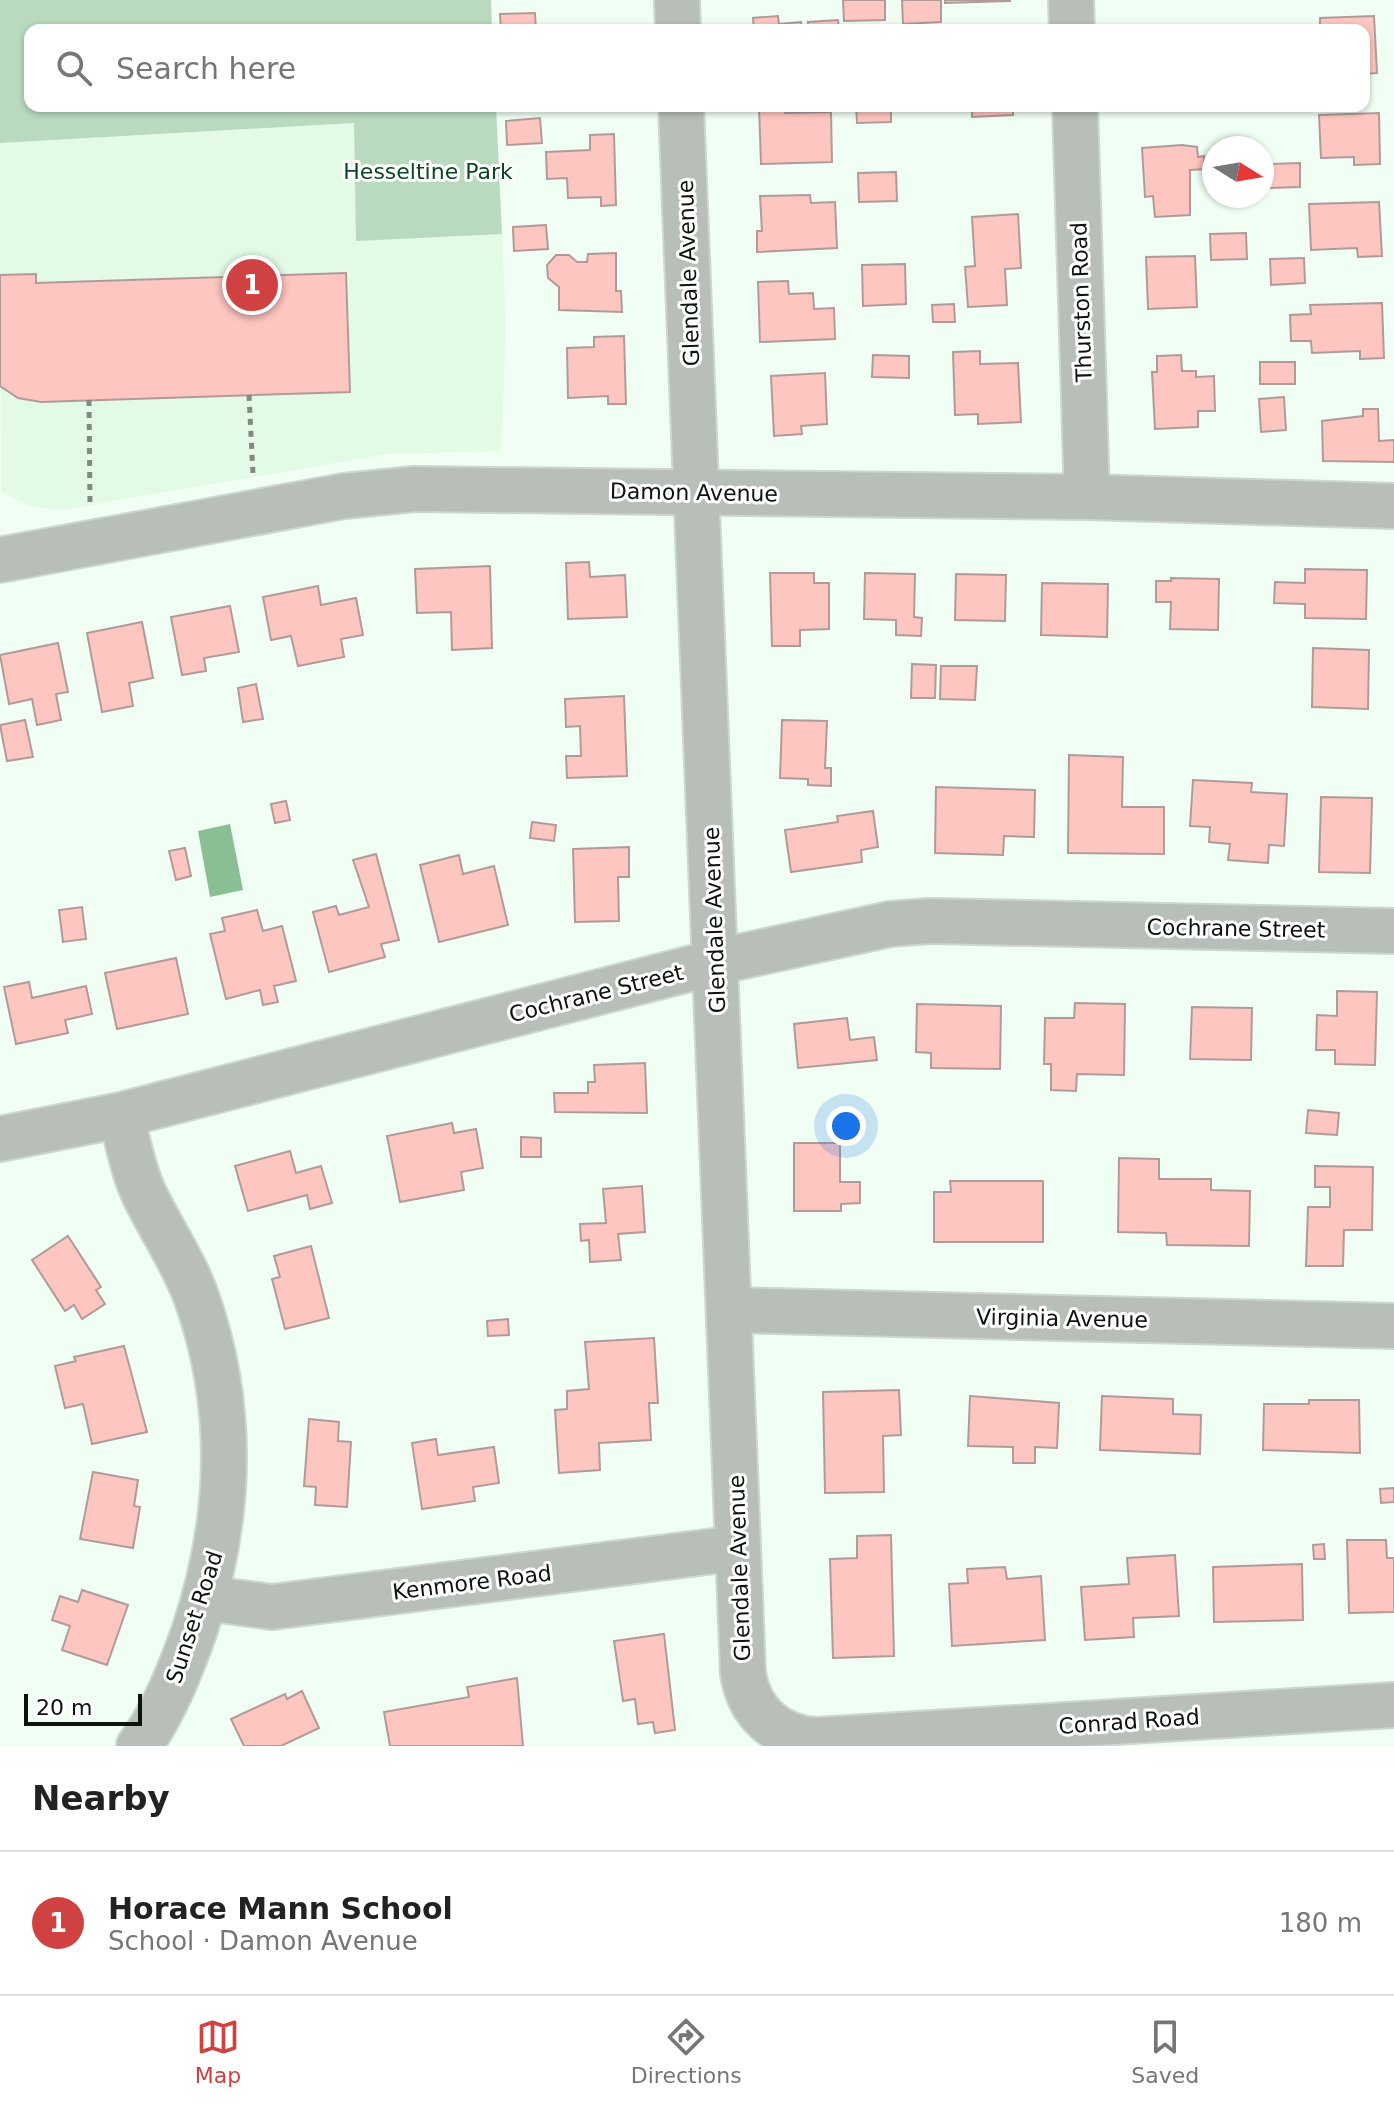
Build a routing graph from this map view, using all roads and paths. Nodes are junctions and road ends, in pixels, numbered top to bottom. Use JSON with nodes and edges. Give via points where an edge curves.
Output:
{"nodes":[{"id":1,"x":677,"y":0,"type":"edge"},
{"id":2,"x":1071,"y":0,"type":"edge"},
{"id":3,"x":678,"y":24,"type":"edge"},
{"id":4,"x":1072,"y":24,"type":"edge"},
{"id":5,"x":681,"y":112,"type":"edge"},
{"id":6,"x":1075,"y":112,"type":"edge"},
{"id":7,"x":249,"y":395,"type":"dead end"},
{"id":8,"x":89,"y":400,"type":"dead end"},
{"id":9,"x":697,"y":492,"type":"junction"},
{"id":10,"x":1087,"y":497,"type":"junction"},
{"id":11,"x":1394,"y":506,"type":"edge"},
{"id":12,"x":254,"y":513,"type":"junction"},
{"id":13,"x":91,"y":543,"type":"junction"},
{"id":14,"x":0,"y":560,"type":"edge"},
{"id":15,"x":1394,"y":931,"type":"edge"},
{"id":16,"x":716,"y":962,"type":"junction"},
{"id":17,"x":121,"y":1115,"type":"junction"},
{"id":18,"x":0,"y":1139,"type":"edge"},
{"id":19,"x":729,"y":1310,"type":"junction"},
{"id":20,"x":1394,"y":1326,"type":"edge"},
{"id":21,"x":738,"y":1548,"type":"junction"},
{"id":22,"x":205,"y":1598,"type":"junction"},
{"id":23,"x":1394,"y":1705,"type":"edge"},
{"id":24,"x":771,"y":1726,"type":"joint"},
{"id":25,"x":139,"y":1746,"type":"edge"}],
"edges":[{"from":1,"to":3,"type":"street"},
{"from":2,"to":4,"type":"street"},
{"from":5,"to":9,"type":"street","name":"Glendale Avenue"},
{"from":6,"to":10,"type":"street","name":"Thurston Road"},
{"from":7,"to":12,"type":"path"},
{"from":8,"to":13,"type":"path"},
{"from":9,"to":10,"type":"street","name":"Damon Avenue"},
{"from":9,"to":12,"type":"street","name":"Damon Avenue","via":[[406,489]]},
{"from":9,"to":16,"type":"street","name":"Glendale Avenue"},
{"from":10,"to":11,"type":"street","name":"Damon Avenue"},
{"from":12,"to":13,"type":"street","name":"Damon Avenue"},
{"from":13,"to":14,"type":"street","name":"Damon Avenue"},
{"from":15,"to":16,"type":"street","name":"Cochrane Street","via":[[904,922]]},
{"from":16,"to":17,"type":"street","name":"Cochrane Street"},
{"from":16,"to":19,"type":"street","name":"Glendale Avenue"},
{"from":17,"to":18,"type":"street","name":"Cochrane Street"},
{"from":17,"to":22,"type":"street","name":"Sunset Road","via":[[141,1187],[193,1287],[219,1381],[225,1425],[223,1512]]},
{"from":19,"to":20,"type":"street","name":"Virginia Avenue"},
{"from":19,"to":21,"type":"street","name":"Glendale Avenue"},
{"from":21,"to":22,"type":"street","name":"Kenmore Road","via":[[272,1607]]},
{"from":21,"to":24,"type":"street","name":"Glendale Avenue","via":[[745,1685],[754,1708]]},
{"from":22,"to":25,"type":"street","name":"Sunset Road","via":[[170,1691]]},
{"from":23,"to":24,"type":"street","name":"Conrad Road","via":[[817,1740],[793,1737]]}]}
